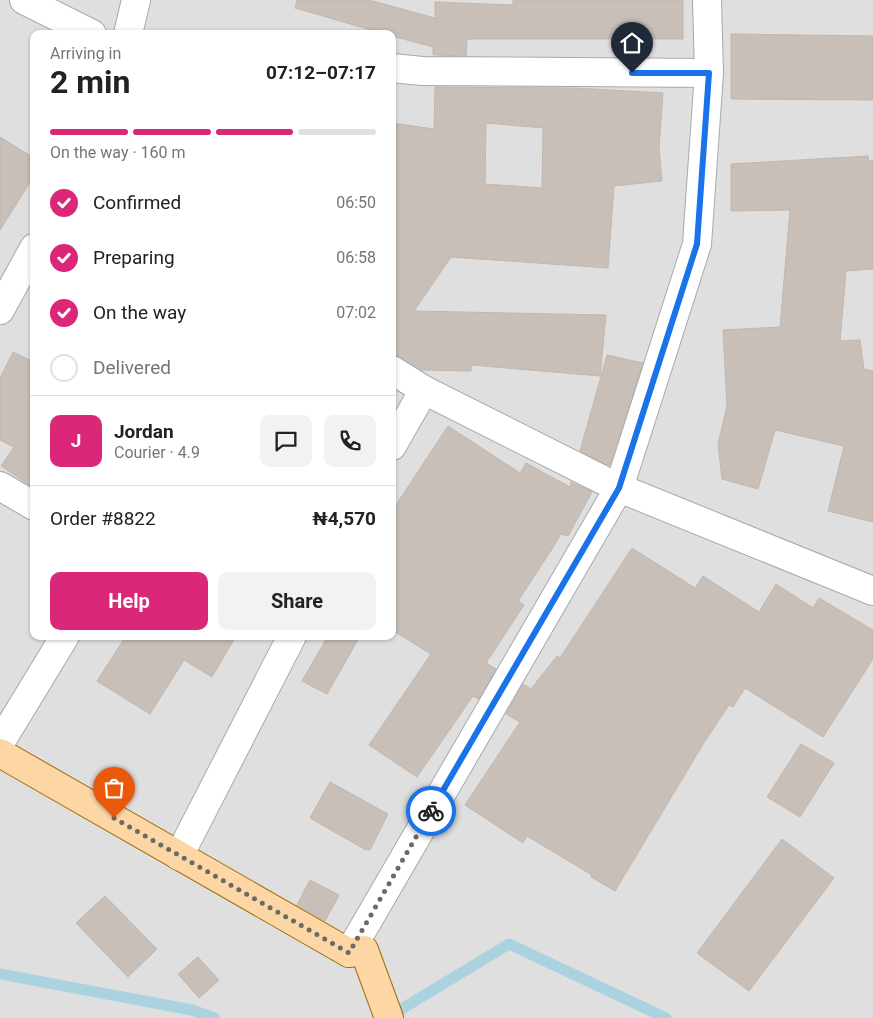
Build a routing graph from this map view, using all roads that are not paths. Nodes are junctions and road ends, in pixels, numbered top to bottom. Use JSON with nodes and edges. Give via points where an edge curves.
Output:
{"nodes":[{"id":1,"x":24,"y":0,"type":"edge"},
{"id":2,"x":136,"y":0,"type":"edge"},
{"id":3,"x":707,"y":0,"type":"edge"},
{"id":4,"x":84,"y":30,"type":"edge"},
{"id":5,"x":129,"y":30,"type":"edge"},
{"id":6,"x":396,"y":68,"type":"edge"},
{"id":7,"x":709,"y":73,"type":"junction"},
{"id":8,"x":30,"y":255,"type":"edge"},
{"id":9,"x":0,"y":310,"type":"edge"},
{"id":10,"x":396,"y":372,"type":"edge"},
{"id":11,"x":424,"y":390,"type":"junction"},
{"id":12,"x":396,"y":439,"type":"edge"},
{"id":13,"x":0,"y":486,"type":"edge"},
{"id":14,"x":619,"y":488,"type":"junction"},
{"id":15,"x":30,"y":504,"type":"edge"},
{"id":16,"x":873,"y":591,"type":"edge"},
{"id":17,"x":63,"y":640,"type":"edge"},
{"id":18,"x":290,"y":640,"type":"edge"},
{"id":19,"x":0,"y":743,"type":"edge"},
{"id":20,"x":0,"y":753,"type":"edge"},
{"id":21,"x":178,"y":856,"type":"junction"},
{"id":22,"x":357,"y":951,"type":"junction"},
{"id":23,"x":389,"y":1018,"type":"edge"}],
"edges":[{"from":1,"to":4,"type":"street"},
{"from":2,"to":5,"type":"street"},
{"from":3,"to":7,"type":"street"},
{"from":6,"to":7,"type":"street"},
{"from":7,"to":14,"type":"street","via":[[697,244]]},
{"from":8,"to":9,"type":"street"},
{"from":10,"to":11,"type":"street"},
{"from":11,"to":12,"type":"street"},
{"from":11,"to":14,"type":"street"},
{"from":13,"to":15,"type":"street"},
{"from":14,"to":16,"type":"street"},
{"from":14,"to":22,"type":"street"},
{"from":17,"to":19,"type":"street"},
{"from":18,"to":21,"type":"street"},
{"from":20,"to":21,"type":"main road"},
{"from":21,"to":22,"type":"main road"},
{"from":22,"to":23,"type":"main road"}]}
